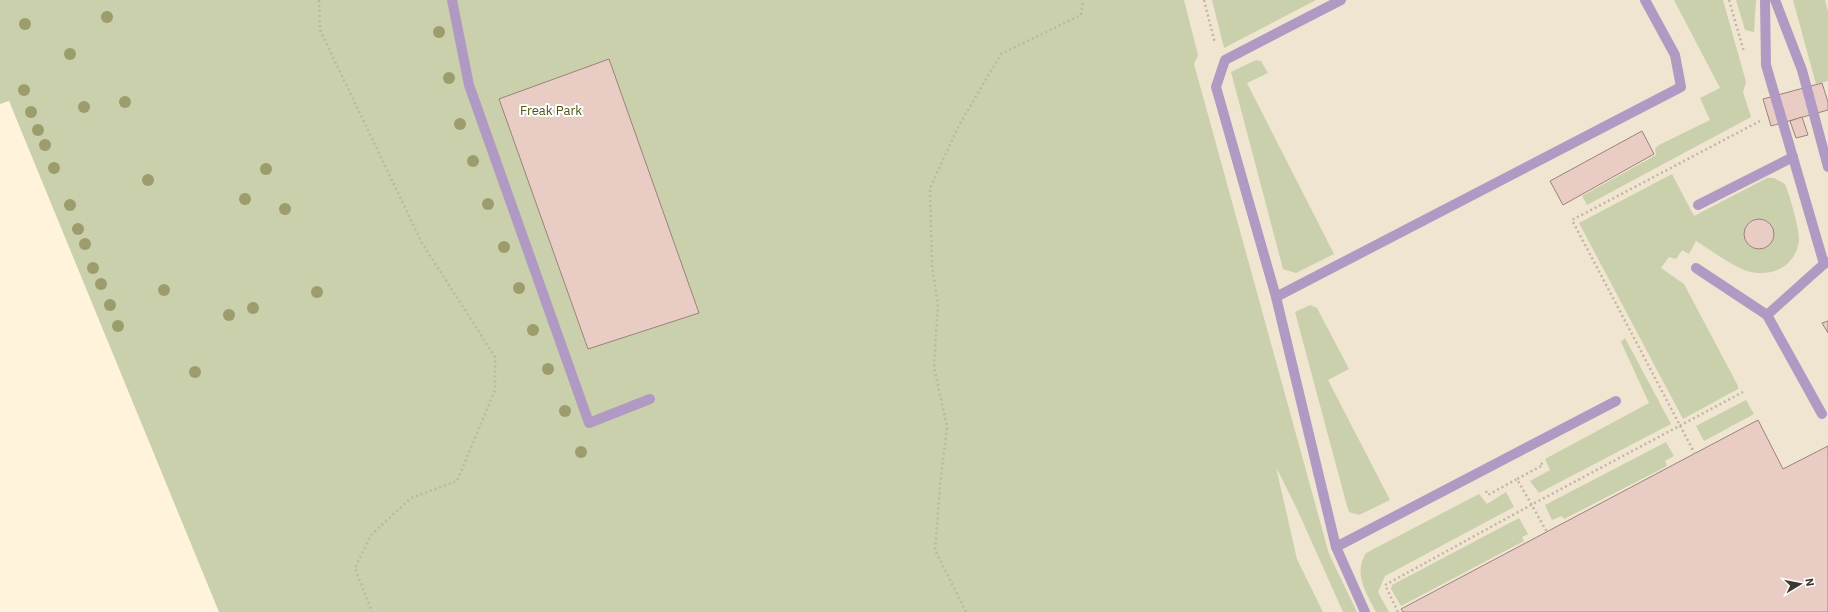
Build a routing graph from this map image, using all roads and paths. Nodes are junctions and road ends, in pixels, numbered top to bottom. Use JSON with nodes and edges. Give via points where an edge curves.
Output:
{"nodes":[{"id":1,"x":319,"y":0,"type":"edge"},
{"id":2,"x":452,"y":0,"type":"edge"},
{"id":3,"x":1083,"y":0,"type":"edge"},
{"id":4,"x":1204,"y":0,"type":"edge"},
{"id":5,"x":1341,"y":0,"type":"edge"},
{"id":6,"x":1645,"y":0,"type":"edge"},
{"id":7,"x":1729,"y":0,"type":"edge"},
{"id":8,"x":1765,"y":0,"type":"edge"},
{"id":9,"x":1775,"y":0,"type":"edge"},
{"id":10,"x":1744,"y":53,"type":"dead end"},
{"id":11,"x":1226,"y":60,"type":"junction"},
{"id":12,"x":1758,"y":114,"type":"dead end"},
{"id":13,"x":1792,"y":157,"type":"junction"},
{"id":14,"x":1828,"y":167,"type":"edge"},
{"id":15,"x":1698,"y":205,"type":"dead end"},
{"id":16,"x":1826,"y":263,"type":"edge"},
{"id":17,"x":1696,"y":268,"type":"dead end"},
{"id":18,"x":1276,"y":297,"type":"junction"},
{"id":19,"x":1767,"y":315,"type":"junction"},
{"id":20,"x":1743,"y":392,"type":"dead end"},
{"id":21,"x":650,"y":400,"type":"dead end"},
{"id":22,"x":1616,"y":401,"type":"dead end"},
{"id":23,"x":1822,"y":414,"type":"dead end"},
{"id":24,"x":1680,"y":426,"type":"junction"},
{"id":25,"x":1695,"y":454,"type":"dead end"},
{"id":26,"x":1539,"y":468,"type":"dead end"},
{"id":27,"x":1517,"y":479,"type":"junction"},
{"id":28,"x":1488,"y":495,"type":"dead end"},
{"id":29,"x":1531,"y":505,"type":"junction"},
{"id":30,"x":1547,"y":532,"type":"dead end"},
{"id":31,"x":1336,"y":547,"type":"junction"},
{"id":32,"x":372,"y":612,"type":"edge"},
{"id":33,"x":966,"y":612,"type":"edge"},
{"id":34,"x":1366,"y":612,"type":"edge"},
{"id":35,"x":1398,"y":612,"type":"edge"}],
"edges":[{"from":1,"to":32,"type":"path","via":[[320,30],[422,243],[495,357],[495,390],[457,481],[411,498],[371,535],[355,568]]},
{"from":2,"to":21,"type":"lane","via":[[469,85],[589,423]]},
{"from":3,"to":33,"type":"path","via":[[1081,15],[1001,54],[959,125],[930,188],[932,267],[938,304],[934,367],[947,427],[935,550]]},
{"from":4,"to":11,"type":"path","via":[[1218,51]]},
{"from":5,"to":11,"type":"lane"},
{"from":6,"to":18,"type":"lane","via":[[1675,55],[1681,87]]},
{"from":7,"to":10,"type":"path"},
{"from":8,"to":13,"type":"lane","via":[[1766,65]]},
{"from":9,"to":14,"type":"lane","via":[[1802,70]]},
{"from":11,"to":18,"type":"lane","via":[[1216,87]]},
{"from":12,"to":24,"type":"path","via":[[1760,122],[1572,220]]},
{"from":13,"to":15,"type":"lane"},
{"from":13,"to":16,"type":"lane"},
{"from":16,"to":19,"type":"lane"},
{"from":17,"to":19,"type":"lane"},
{"from":18,"to":31,"type":"lane"},
{"from":19,"to":23,"type":"lane"},
{"from":20,"to":24,"type":"path"},
{"from":22,"to":31,"type":"lane"},
{"from":24,"to":25,"type":"path"},
{"from":24,"to":29,"type":"path"},
{"from":26,"to":27,"type":"path"},
{"from":27,"to":28,"type":"path"},
{"from":27,"to":29,"type":"path"},
{"from":29,"to":30,"type":"path"},
{"from":29,"to":35,"type":"path","via":[[1385,585]]},
{"from":31,"to":34,"type":"lane"}]}
